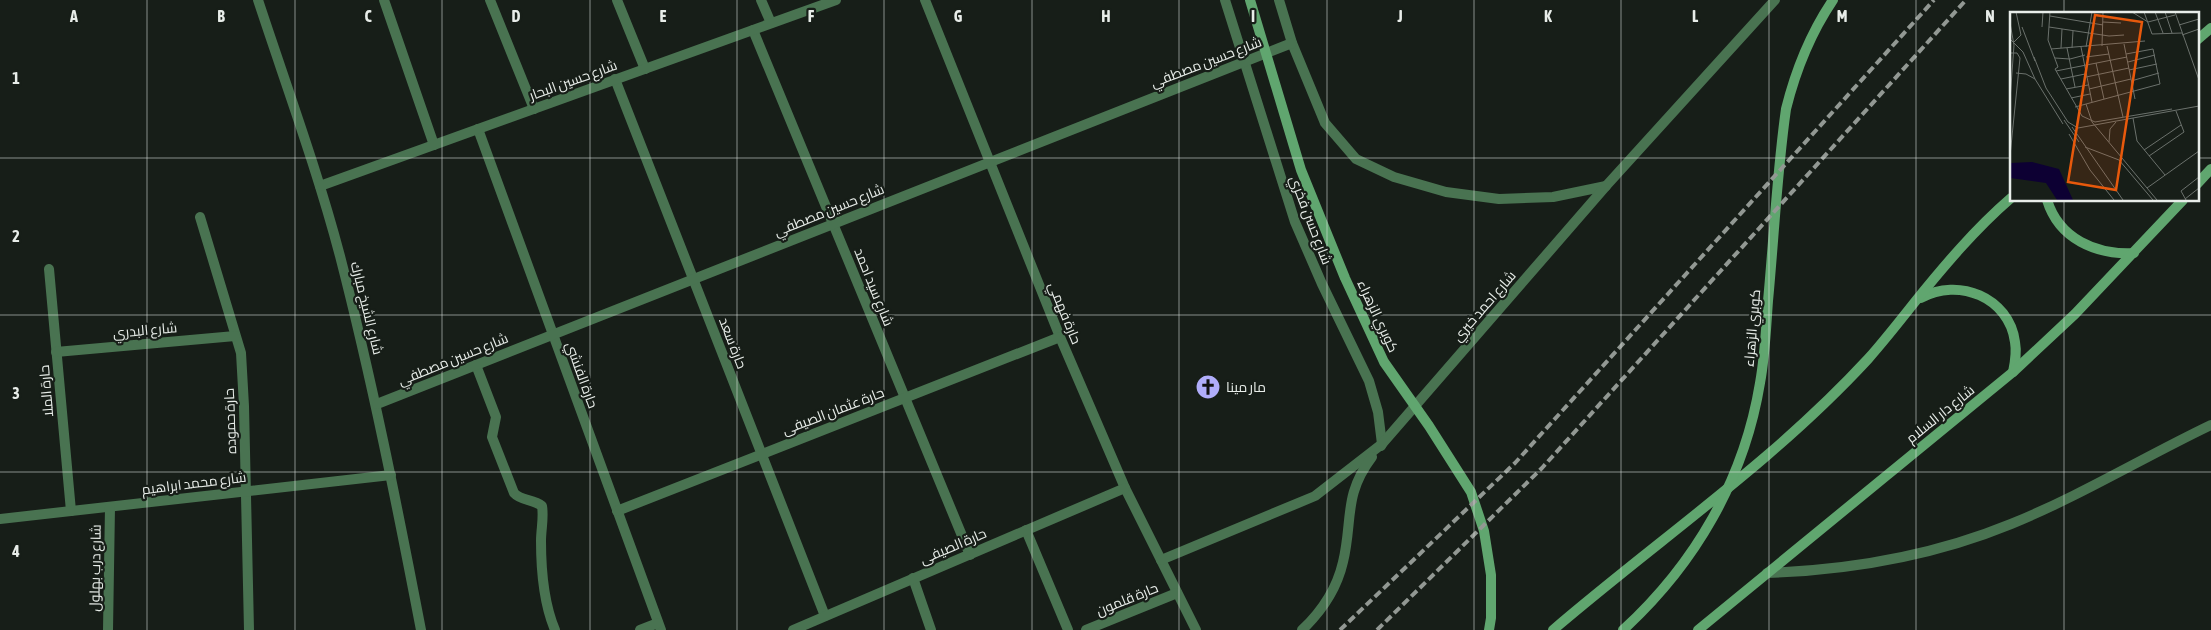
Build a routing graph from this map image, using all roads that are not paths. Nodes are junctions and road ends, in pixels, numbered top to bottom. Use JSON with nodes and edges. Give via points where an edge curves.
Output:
{"nodes":[{"id":1,"x":258,"y":0,"type":"edge"},
{"id":2,"x":384,"y":0,"type":"edge"},
{"id":3,"x":490,"y":0,"type":"edge"},
{"id":4,"x":617,"y":0,"type":"edge"},
{"id":5,"x":761,"y":0,"type":"edge"},
{"id":6,"x":836,"y":0,"type":"edge"},
{"id":7,"x":925,"y":0,"type":"edge"},
{"id":8,"x":1225,"y":0,"type":"edge"},
{"id":9,"x":1250,"y":0,"type":"edge"},
{"id":10,"x":1279,"y":0,"type":"edge"},
{"id":11,"x":1775,"y":0,"type":"edge"},
{"id":12,"x":1833,"y":0,"type":"edge"},
{"id":13,"x":772,"y":23,"type":"junction"},
{"id":14,"x":2211,"y":28,"type":"edge"},
{"id":15,"x":753,"y":30,"type":"junction"},
{"id":16,"x":2198,"y":39,"type":"edge"},
{"id":17,"x":1292,"y":43,"type":"junction"},
{"id":18,"x":1244,"y":62,"type":"junction"},
{"id":19,"x":645,"y":69,"type":"junction"},
{"id":20,"x":615,"y":80,"type":"junction"},
{"id":21,"x":534,"y":109,"type":"junction"},
{"id":22,"x":478,"y":129,"type":"junction"},
{"id":23,"x":434,"y":145,"type":"junction"},
{"id":24,"x":989,"y":162,"type":"junction"},
{"id":25,"x":2211,"y":169,"type":"edge"},
{"id":26,"x":2198,"y":183,"type":"edge"},
{"id":27,"x":320,"y":186,"type":"junction"},
{"id":28,"x":1606,"y":186,"type":"junction"},
{"id":29,"x":2010,"y":199,"type":"edge"},
{"id":30,"x":2047,"y":201,"type":"edge"},
{"id":31,"x":2182,"y":201,"type":"edge"},
{"id":32,"x":200,"y":217,"type":"dead end"},
{"id":33,"x":833,"y":224,"type":"junction"},
{"id":34,"x":2134,"y":252,"type":"junction"},
{"id":35,"x":49,"y":269,"type":"dead end"},
{"id":36,"x":693,"y":279,"type":"junction"},
{"id":37,"x":1916,"y":300,"type":"junction"},
{"id":38,"x":553,"y":334,"type":"junction"},
{"id":39,"x":235,"y":336,"type":"junction"},
{"id":40,"x":1060,"y":337,"type":"junction"},
{"id":41,"x":56,"y":352,"type":"junction"},
{"id":42,"x":476,"y":365,"type":"junction"},
{"id":43,"x":2013,"y":372,"type":"junction"},
{"id":44,"x":905,"y":398,"type":"junction"},
{"id":45,"x":376,"y":404,"type":"junction"},
{"id":46,"x":2211,"y":425,"type":"edge"},
{"id":47,"x":1382,"y":444,"type":"junction"},
{"id":48,"x":762,"y":454,"type":"junction"},
{"id":49,"x":391,"y":475,"type":"junction"},
{"id":50,"x":1125,"y":488,"type":"junction"},
{"id":51,"x":246,"y":491,"type":"junction"},
{"id":52,"x":110,"y":507,"type":"junction"},
{"id":53,"x":71,"y":511,"type":"junction"},
{"id":54,"x":617,"y":511,"type":"junction"},
{"id":55,"x":0,"y":519,"type":"edge"},
{"id":56,"x":1026,"y":530,"type":"junction"},
{"id":57,"x":970,"y":555,"type":"junction"},
{"id":58,"x":1161,"y":560,"type":"junction"},
{"id":59,"x":1767,"y":573,"type":"junction"},
{"id":60,"x":913,"y":578,"type":"junction"},
{"id":61,"x":1177,"y":592,"type":"junction"},
{"id":62,"x":825,"y":616,"type":"junction"},
{"id":63,"x":659,"y":626,"type":"edge"},
{"id":64,"x":108,"y":630,"type":"edge"},
{"id":65,"x":249,"y":630,"type":"edge"},
{"id":66,"x":421,"y":630,"type":"edge"},
{"id":67,"x":555,"y":630,"type":"edge"},
{"id":68,"x":640,"y":630,"type":"edge"},
{"id":69,"x":793,"y":630,"type":"edge"},
{"id":70,"x":931,"y":630,"type":"edge"},
{"id":71,"x":1068,"y":630,"type":"edge"},
{"id":72,"x":1086,"y":630,"type":"edge"},
{"id":73,"x":1196,"y":630,"type":"edge"},
{"id":74,"x":1302,"y":630,"type":"edge"},
{"id":75,"x":1489,"y":630,"type":"edge"},
{"id":76,"x":1553,"y":630,"type":"edge"},
{"id":77,"x":1623,"y":630,"type":"edge"},
{"id":78,"x":1698,"y":630,"type":"edge"}],
"edges":[{"from":1,"to":27,"type":"street","name":"شارع الشيخ مبارك"},
{"from":2,"to":23,"type":"street"},
{"from":3,"to":21,"type":"street"},
{"from":4,"to":19,"type":"street"},
{"from":5,"to":13,"type":"street"},
{"from":6,"to":13,"type":"street","name":"شارع حسين البحار"},
{"from":7,"to":24,"type":"street","name":"حارة فهمي"},
{"from":8,"to":18,"type":"street","name":"شارع حسن فخري"},
{"from":9,"to":75,"type":"main road","name":"كوبري الزهراء","via":[[1302,170],[1345,278],[1384,362],[1471,492],[1484,531],[1491,575]]},
{"from":10,"to":17,"type":"street"},
{"from":11,"to":28,"type":"street","name":"شارع احمد خيري"},
{"from":12,"to":77,"type":"main road","name":"كوبري الزهراء","via":[[1805,49],[1786,108],[1760,384],[1739,462],[1701,540],[1675,576]]},
{"from":13,"to":15,"type":"street","name":"شارع حسين البحار"},
{"from":14,"to":16,"type":"main road"},
{"from":15,"to":19,"type":"street","name":"شارع حسين البحار"},
{"from":15,"to":33,"type":"street","name":"شارع سيد احمد"},
{"from":17,"to":18,"type":"street","name":"شارع حسين مصطفي"},
{"from":17,"to":28,"type":"street","via":[[1326,123],[1356,159],[1386,174],[1446,192],[1499,199],[1553,197]]},
{"from":18,"to":24,"type":"street","name":"شارع حسين مصطفي"},
{"from":18,"to":47,"type":"street","name":"شارع حسن فخري","via":[[1295,222],[1368,380],[1378,412]]},
{"from":19,"to":20,"type":"street","name":"شارع حسين البحار"},
{"from":20,"to":21,"type":"street","name":"شارع حسين البحار"},
{"from":20,"to":36,"type":"street","name":"حارة سعد"},
{"from":21,"to":22,"type":"street","name":"شارع حسين البحار"},
{"from":22,"to":23,"type":"street","name":"شارع حسين البحار"},
{"from":22,"to":38,"type":"street","name":"حارة الفنشي"},
{"from":23,"to":27,"type":"street","name":"شارع حسين البحار"},
{"from":24,"to":33,"type":"street","name":"شارع حسين مصطفي"},
{"from":24,"to":40,"type":"street","name":"حارة فهمي"},
{"from":25,"to":26,"type":"main road"},
{"from":27,"to":45,"type":"street","name":"شارع الشيخ مبارك"},
{"from":28,"to":47,"type":"street","name":"شارع احمد خيري"},
{"from":29,"to":37,"type":"main road","via":[[1959,250]]},
{"from":30,"to":34,"type":"main road","via":[[2059,224],[2085,246],[2117,254]]},
{"from":31,"to":34,"type":"main road","name":"شارع دار السلام"},
{"from":32,"to":39,"type":"street","name":"حارة حموده"},
{"from":33,"to":36,"type":"street","name":"شارع حسين مصطفي"},
{"from":33,"to":44,"type":"street","name":"شارع سيد احمد"},
{"from":34,"to":43,"type":"main road","name":"شارع دار السلام"},
{"from":35,"to":41,"type":"street","name":"حارة الملا"},
{"from":36,"to":38,"type":"street","name":"شارع حسين مصطفي"},
{"from":36,"to":48,"type":"street","name":"حارة سعد"},
{"from":37,"to":43,"type":"main road","via":[[1945,289],[1962,289],[1990,301],[2010,326],[2016,349]]},
{"from":37,"to":76,"type":"main road","via":[[1868,359],[1765,458]]},
{"from":38,"to":42,"type":"street","name":"شارع حسين مصطفي"},
{"from":38,"to":54,"type":"street","name":"حارة الفنشي"},
{"from":39,"to":41,"type":"street","name":"شارع البدري"},
{"from":39,"to":51,"type":"street","name":"حارة حموده","via":[[240,353]]},
{"from":40,"to":44,"type":"street","name":"حارة عثمان الصيفى"},
{"from":40,"to":50,"type":"street","name":"حارة فهمي"},
{"from":41,"to":53,"type":"street","name":"حارة الملا"},
{"from":42,"to":45,"type":"street","name":"شارع حسين مصطفي"},
{"from":42,"to":67,"type":"street","via":[[496,416],[492,437],[514,493],[542,506],[544,582]]},
{"from":43,"to":59,"type":"main road","name":"شارع دار السلام"},
{"from":44,"to":48,"type":"street","name":"حارة عثمان الصيفى"},
{"from":44,"to":57,"type":"street","name":"شارع سيد احمد"},
{"from":45,"to":49,"type":"street","name":"شارع الشيخ مبارك"},
{"from":46,"to":59,"type":"street","via":[[2054,505],[1965,541],[1868,564],[1818,571]]},
{"from":47,"to":58,"type":"street","name":"شارع احمد خيري","via":[[1315,496]]},
{"from":47,"to":74,"type":"street","via":[[1363,469],[1351,498],[1343,562],[1331,594]]},
{"from":48,"to":54,"type":"street","name":"حارة عثمان الصيفى"},
{"from":48,"to":62,"type":"street","name":"حارة سعد"},
{"from":49,"to":51,"type":"street","name":"شارع محمد ابراهيم"},
{"from":49,"to":66,"type":"street","name":"شارع الشيخ مبارك"},
{"from":50,"to":56,"type":"street","name":"حارة الصيفى"},
{"from":50,"to":58,"type":"street","name":"حارة فهمي"},
{"from":51,"to":52,"type":"street","name":"شارع محمد ابراهيم"},
{"from":51,"to":65,"type":"street","name":"حارة حموده"},
{"from":52,"to":53,"type":"street","name":"شارع محمد ابراهيم"},
{"from":52,"to":64,"type":"street","name":"شارع درب بهلول"},
{"from":53,"to":55,"type":"street","name":"شارع محمد ابراهيم"},
{"from":54,"to":63,"type":"street","name":"حارة الفنشي"},
{"from":56,"to":57,"type":"street","name":"حارة الصيفى"},
{"from":56,"to":71,"type":"street"},
{"from":57,"to":60,"type":"street","name":"حارة الصيفى"},
{"from":58,"to":61,"type":"street","name":"حارة فهمي"},
{"from":59,"to":78,"type":"main road","name":"شارع دار السلام"},
{"from":60,"to":62,"type":"street","name":"حارة الصيفى"},
{"from":60,"to":70,"type":"street"},
{"from":61,"to":72,"type":"street","name":"حارة قلمون"},
{"from":61,"to":73,"type":"street","name":"حارة فهمي"},
{"from":62,"to":69,"type":"street","name":"حارة الصيفى"},
{"from":63,"to":68,"type":"street"}]}
